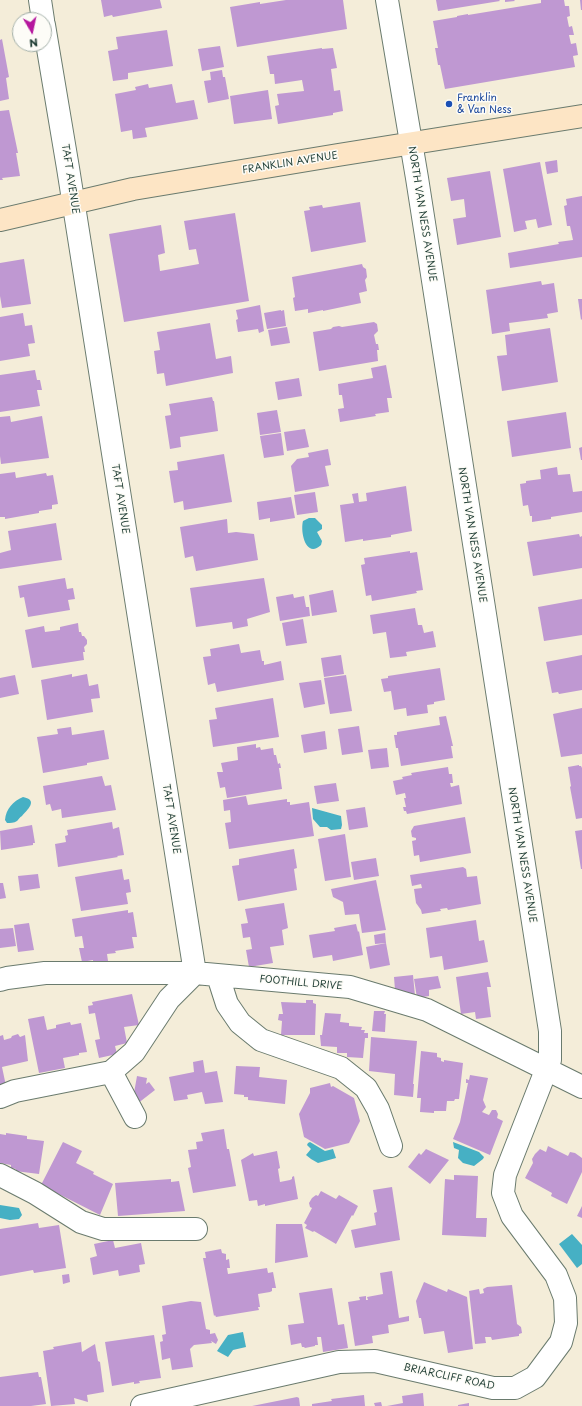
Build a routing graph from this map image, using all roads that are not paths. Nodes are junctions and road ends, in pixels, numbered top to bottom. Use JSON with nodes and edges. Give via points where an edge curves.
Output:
{"nodes":[{"id":1,"x":40,"y":0,"type":"edge"},
{"id":2,"x":387,"y":0,"type":"edge"},
{"id":3,"x":42,"y":12,"type":"edge"},
{"id":4,"x":48,"y":52,"type":"edge"},
{"id":5,"x":582,"y":116,"type":"edge"},
{"id":6,"x":411,"y":143,"type":"junction"},
{"id":7,"x":73,"y":203,"type":"junction"},
{"id":8,"x":0,"y":220,"type":"edge"},
{"id":9,"x":195,"y":973,"type":"junction"},
{"id":10,"x":218,"y":976,"type":"junction"},
{"id":11,"x":0,"y":980,"type":"edge"},
{"id":12,"x":546,"y":1069,"type":"junction"},
{"id":13,"x":110,"y":1072,"type":"junction"},
{"id":14,"x":582,"y":1087,"type":"edge"},
{"id":15,"x":0,"y":1097,"type":"edge"},
{"id":16,"x":135,"y":1117,"type":"dead end"},
{"id":17,"x":391,"y":1146,"type":"dead end"},
{"id":18,"x":0,"y":1175,"type":"edge"},
{"id":19,"x":196,"y":1228,"type":"dead end"},
{"id":20,"x":142,"y":1406,"type":"edge"}],
"edges":[{"from":1,"to":3,"type":"street"},
{"from":2,"to":6,"type":"street","name":"NORTH VAN NESS AVENUE"},
{"from":4,"to":7,"type":"street","name":"TAFT AVENUE"},
{"from":5,"to":6,"type":"main road","name":"FRANKLIN AVENUE"},
{"from":6,"to":7,"type":"main road","name":"FRANKLIN AVENUE","via":[[141,188]]},
{"from":6,"to":12,"type":"street","name":"NORTH VAN NESS AVENUE","via":[[550,1031],[550,1060]]},
{"from":7,"to":8,"type":"main road","name":"FRANKLIN AVENUE"},
{"from":7,"to":9,"type":"street","name":"TAFT AVENUE"},
{"from":9,"to":10,"type":"street","name":"FOOTHILL DRIVE"},
{"from":9,"to":11,"type":"street","name":"FOOTHILL DRIVE","via":[[45,973]]},
{"from":9,"to":13,"type":"street","via":[[169,999],[134,1052]]},
{"from":10,"to":12,"type":"street","name":"FOOTHILL DRIVE","via":[[350,987],[427,1010]]},
{"from":10,"to":17,"type":"street","via":[[227,1004],[240,1023],[261,1040],[341,1068],[366,1088],[378,1109]]},
{"from":12,"to":14,"type":"street","name":"FOOTHILL DRIVE"},
{"from":12,"to":20,"type":"street","name":"BRIARCLIFF ROAD","via":[[505,1175],[503,1192],[512,1216],[556,1275],[565,1298],[566,1323],[561,1342],[535,1378],[515,1388],[493,1388],[375,1361],[339,1362]]},
{"from":13,"to":15,"type":"street","via":[[15,1091]]},
{"from":13,"to":16,"type":"street"},
{"from":18,"to":19,"type":"street","via":[[81,1222],[104,1229]]}]}
